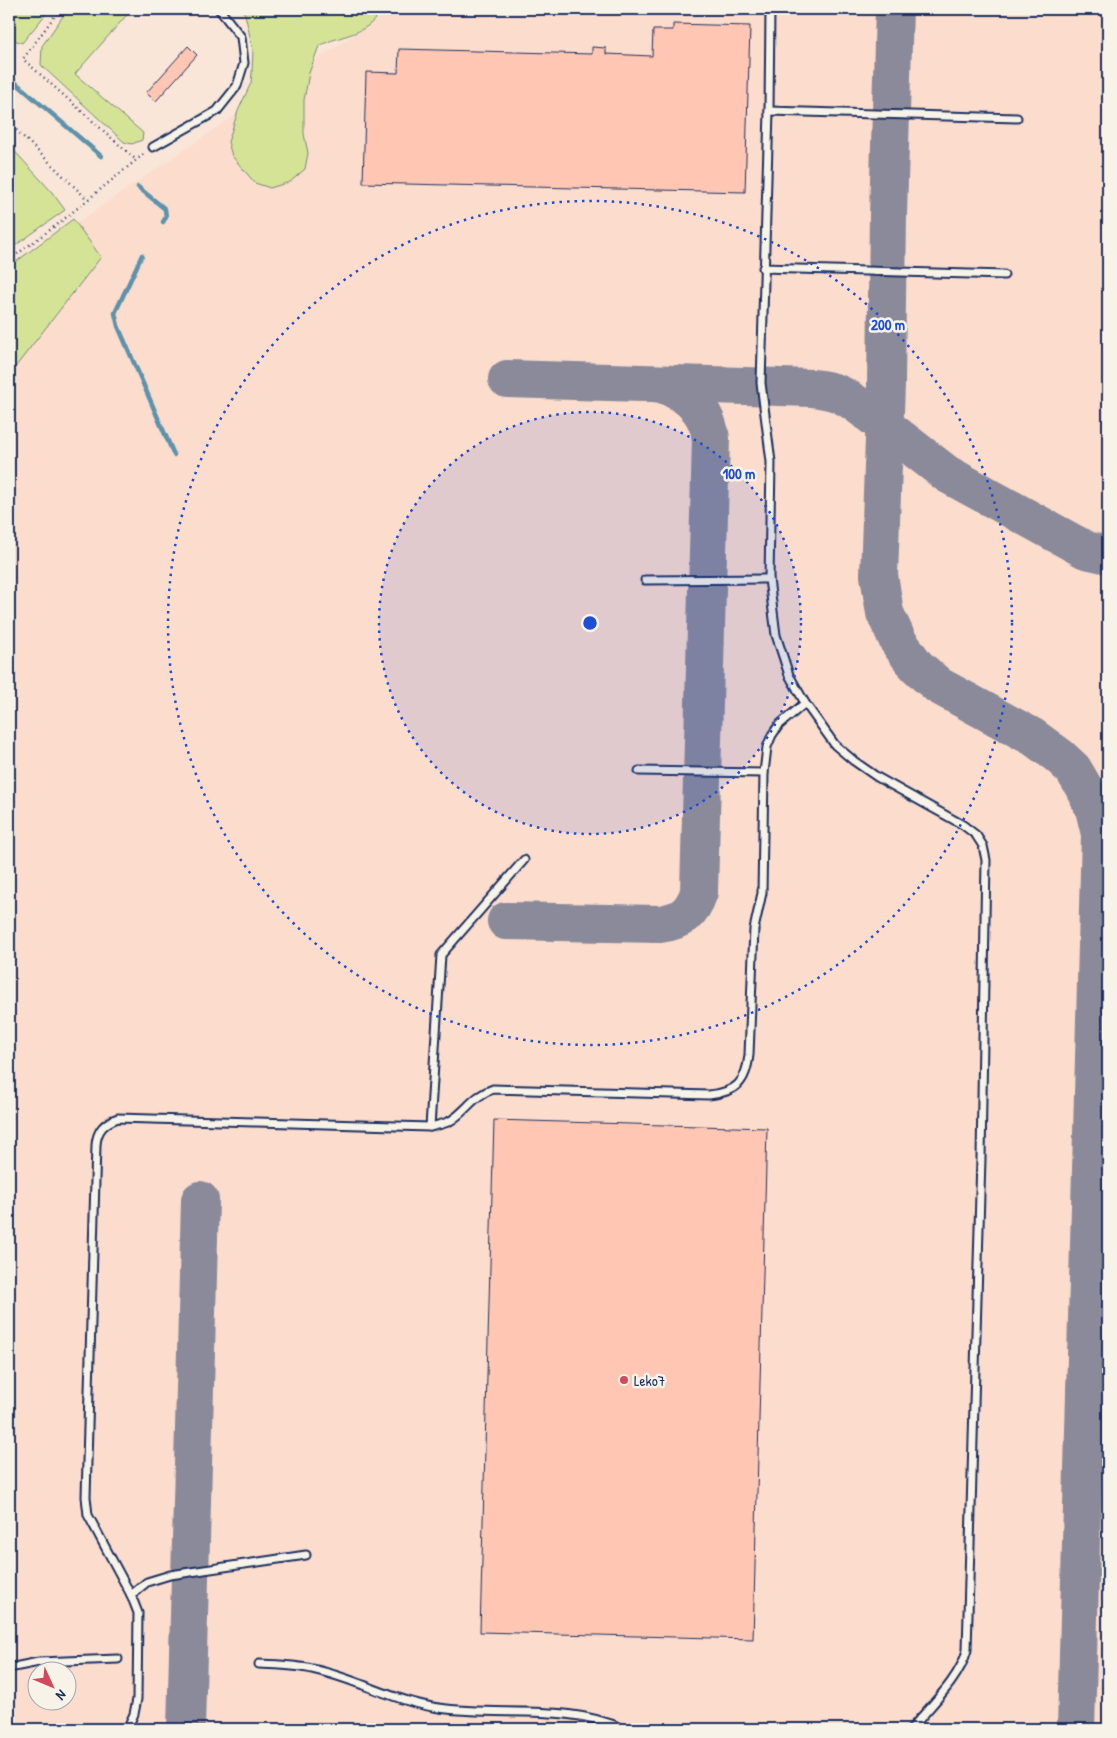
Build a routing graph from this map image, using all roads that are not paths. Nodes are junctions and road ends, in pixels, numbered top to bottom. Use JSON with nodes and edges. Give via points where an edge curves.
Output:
{"nodes":[{"id":1,"x":218,"y":9,"type":"edge"},
{"id":2,"x":770,"y":9,"type":"edge"},
{"id":3,"x":769,"y":111,"type":"junction"},
{"id":4,"x":1017,"y":118,"type":"dead end"},
{"id":5,"x":153,"y":147,"type":"road end"},
{"id":6,"x":763,"y":268,"type":"junction"},
{"id":7,"x":1004,"y":275,"type":"dead end"},
{"id":8,"x":769,"y":579,"type":"junction"},
{"id":9,"x":645,"y":580,"type":"dead end"},
{"id":10,"x":805,"y":703,"type":"junction"},
{"id":11,"x":639,"y":771,"type":"dead end"},
{"id":12,"x":764,"y":773,"type":"junction"},
{"id":13,"x":524,"y":860,"type":"dead end"},
{"id":14,"x":430,"y":1127,"type":"junction"},
{"id":15,"x":306,"y":1555,"type":"dead end"},
{"id":16,"x":132,"y":1595,"type":"junction"},
{"id":17,"x":118,"y":1659,"type":"dead end"},
{"id":18,"x":259,"y":1664,"type":"dead end"},
{"id":19,"x":9,"y":1668,"type":"edge"},
{"id":20,"x":127,"y":1729,"type":"edge"},
{"id":21,"x":623,"y":1729,"type":"edge"},
{"id":22,"x":911,"y":1729,"type":"edge"}],
"edges":[{"from":1,"to":5,"type":"lane","via":[[240,37],[244,63],[237,86],[217,111]]},
{"from":2,"to":3,"type":"lane"},
{"from":3,"to":4,"type":"lane"},
{"from":3,"to":6,"type":"lane"},
{"from":6,"to":7,"type":"lane"},
{"from":6,"to":8,"type":"lane","via":[[761,382],[771,462]]},
{"from":8,"to":9,"type":"lane"},
{"from":8,"to":10,"type":"lane","via":[[776,634],[789,675]]},
{"from":10,"to":12,"type":"lane","via":[[772,735],[766,747]]},
{"from":10,"to":22,"type":"lane","via":[[835,745],[854,761],[976,835],[986,860],[982,1148],[967,1650],[954,1676]]},
{"from":11,"to":12,"type":"lane"},
{"from":12,"to":14,"type":"lane","via":[[762,893],[754,929],[750,1055],[742,1080],[724,1093],[709,1095],[492,1089],[475,1098],[450,1121]]},
{"from":13,"to":14,"type":"lane","via":[[441,955]]},
{"from":14,"to":16,"type":"lane","via":[[118,1118],[100,1129],[96,1145],[86,1497],[88,1515],[94,1528]]},
{"from":15,"to":16,"type":"lane","via":[[170,1575],[146,1582]]},
{"from":16,"to":20,"type":"lane","via":[[138,1612],[137,1699]]},
{"from":17,"to":19,"type":"lane","via":[[39,1662]]},
{"from":18,"to":21,"type":"lane","via":[[311,1668],[405,1701],[438,1708],[559,1714],[585,1717]]}]}
